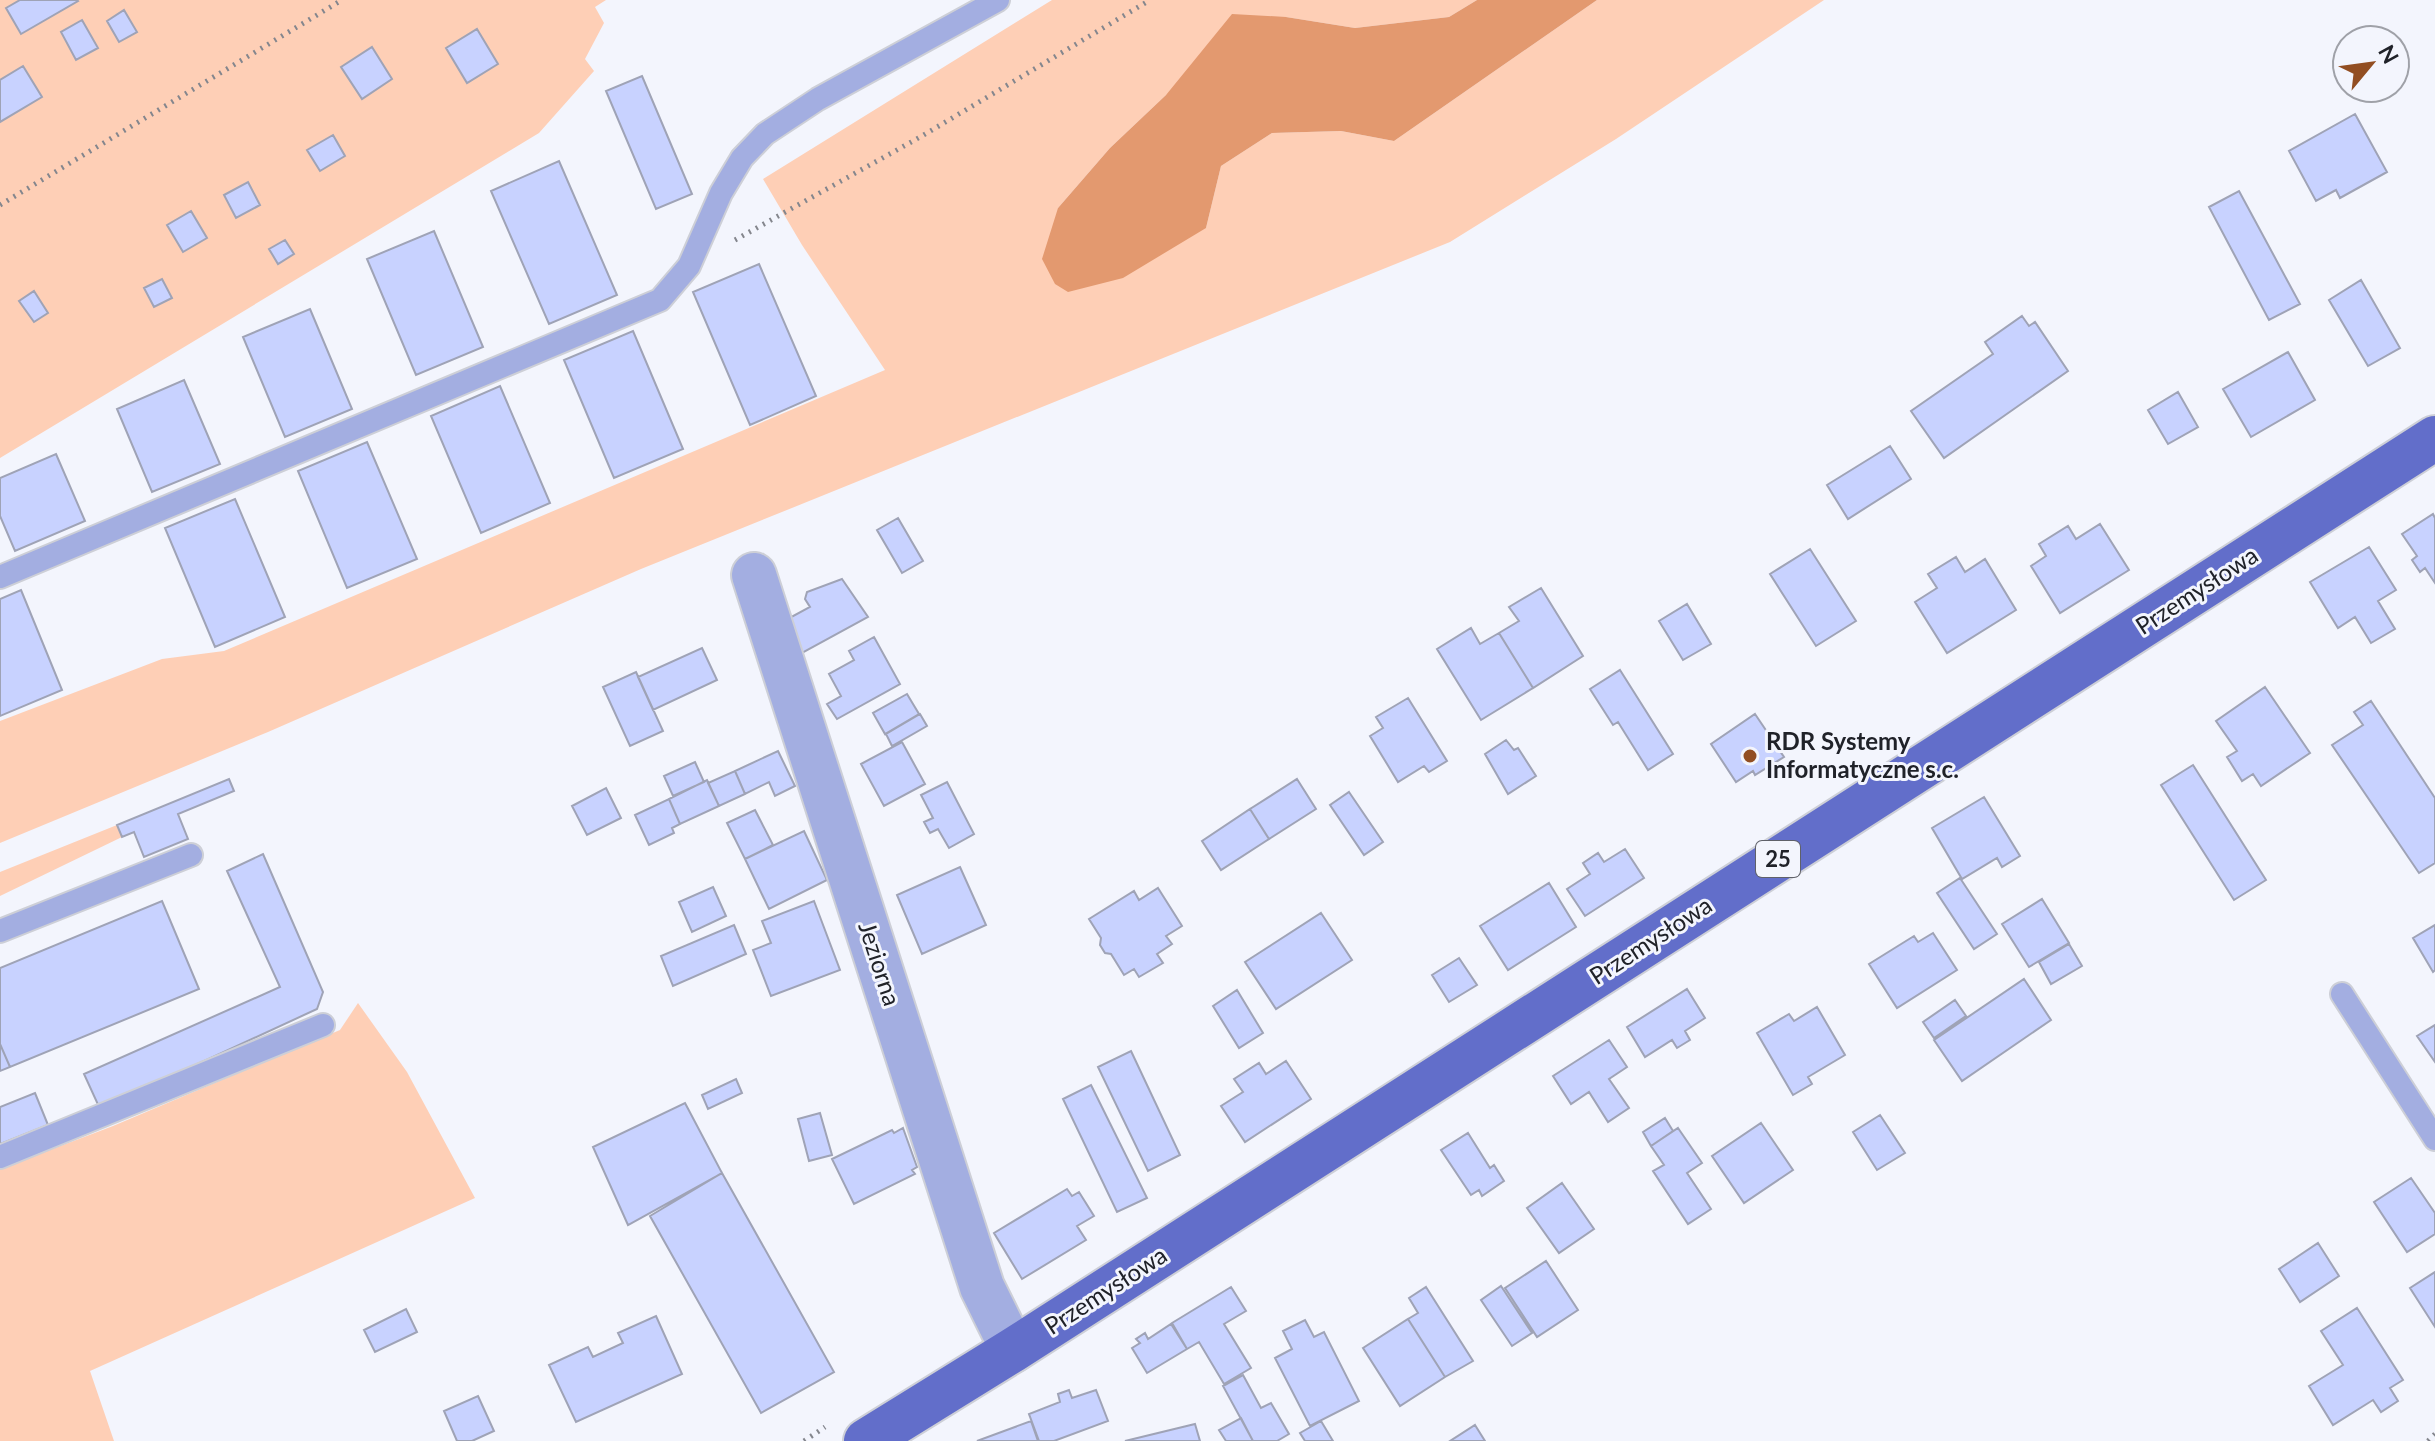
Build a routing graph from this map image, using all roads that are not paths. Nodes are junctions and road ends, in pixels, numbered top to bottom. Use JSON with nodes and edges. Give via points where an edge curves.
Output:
{"nodes":[{"id":1,"x":998,"y":0,"type":"edge"},
{"id":2,"x":2435,"y":438,"type":"edge"},
{"id":3,"x":754,"y":575,"type":"dead end"},
{"id":4,"x":0,"y":577,"type":"edge"},
{"id":5,"x":191,"y":855,"type":"dead end"},
{"id":6,"x":0,"y":931,"type":"edge"},
{"id":7,"x":2342,"y":994,"type":"dead end"},
{"id":8,"x":323,"y":1025,"type":"dead end"},
{"id":9,"x":2435,"y":1139,"type":"edge"},
{"id":10,"x":0,"y":1157,"type":"edge"},
{"id":11,"x":1013,"y":1350,"type":"junction"},
{"id":12,"x":866,"y":1441,"type":"edge"}],
"edges":[{"from":1,"to":4,"type":"lane","via":[[765,134],[742,158],[689,266],[660,300]]},
{"from":2,"to":11,"type":"main road","name":"Przemysłowa","number":"25"},
{"from":3,"to":11,"type":"street","name":"Jeziorna","via":[[982,1287]]},
{"from":5,"to":6,"type":"lane"},
{"from":7,"to":9,"type":"lane"},
{"from":8,"to":10,"type":"lane"},
{"from":11,"to":12,"type":"main road","name":"Przemysłowa","number":"25"}]}
